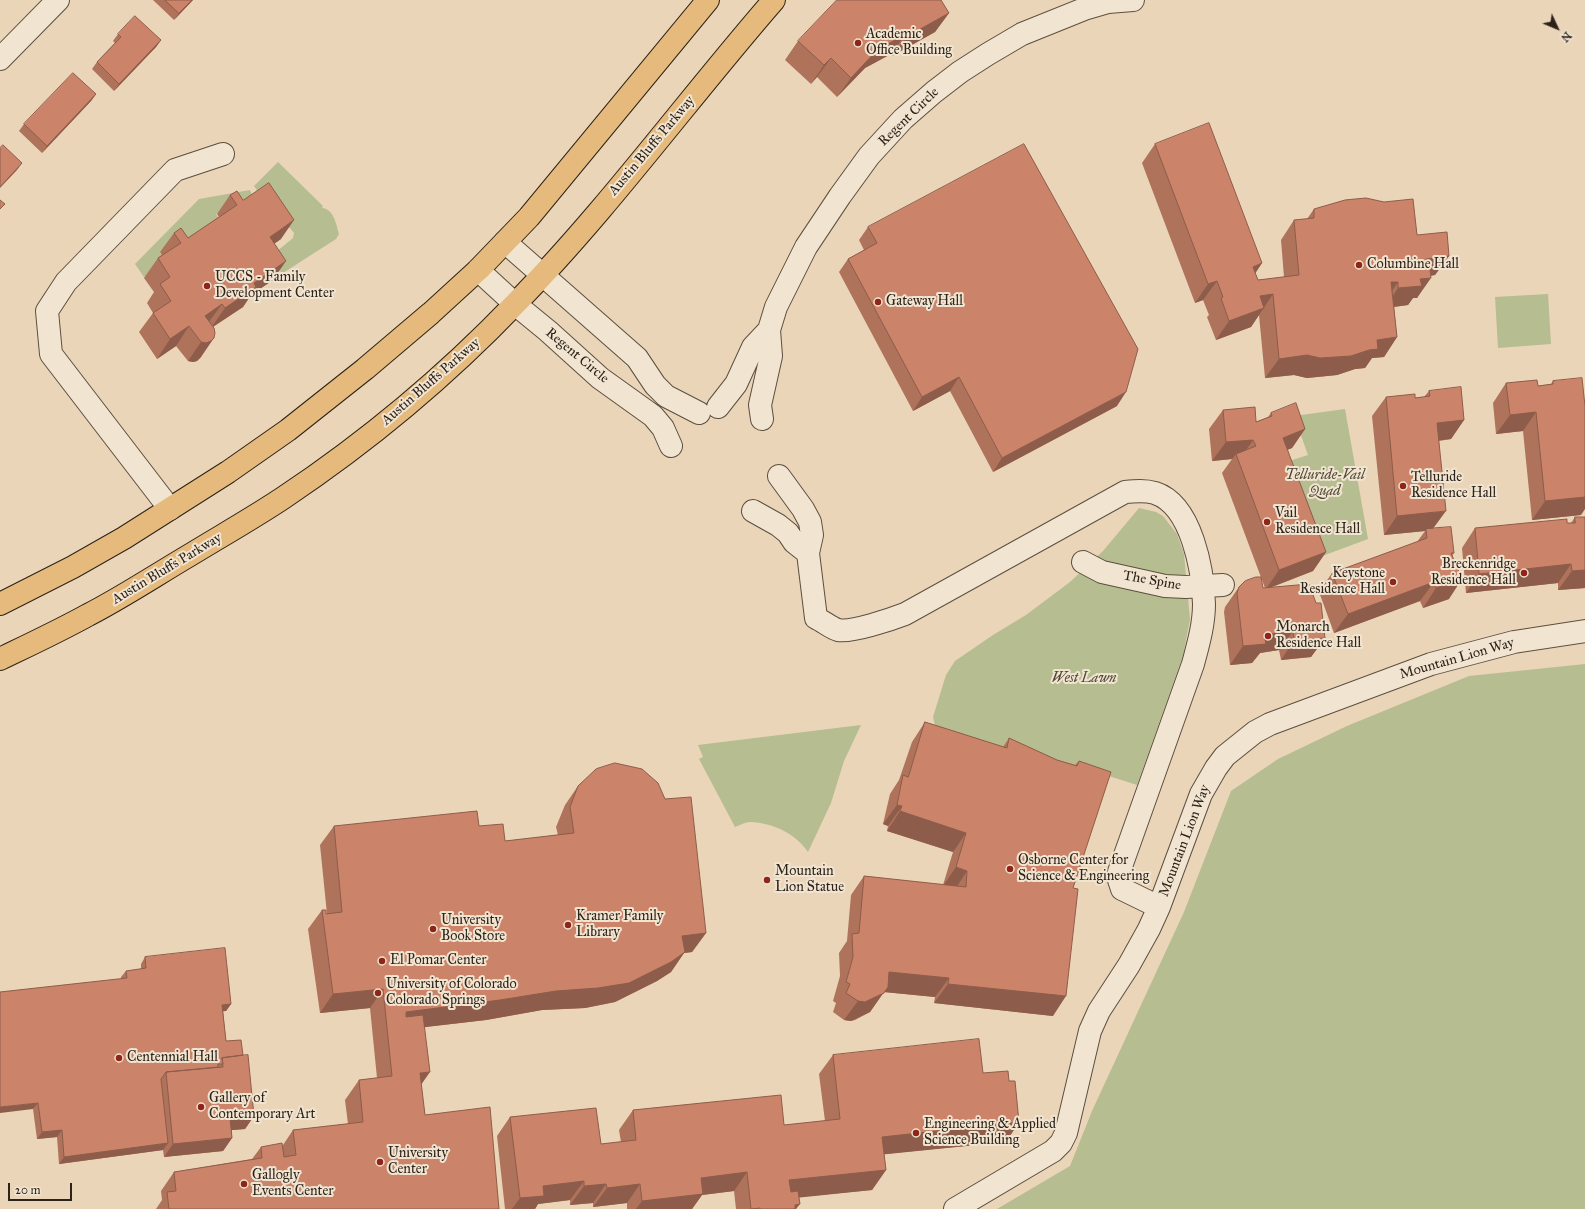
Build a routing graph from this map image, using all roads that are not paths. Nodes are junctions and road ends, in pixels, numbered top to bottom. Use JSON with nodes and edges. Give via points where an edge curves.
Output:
{"nodes":[{"id":1,"x":58,"y":0,"type":"edge"},
{"id":2,"x":708,"y":0,"type":"edge"},
{"id":3,"x":774,"y":0,"type":"edge"},
{"id":4,"x":1133,"y":0,"type":"edge"},
{"id":5,"x":0,"y":59,"type":"edge"},
{"id":6,"x":223,"y":154,"type":"dead end"},
{"id":7,"x":505,"y":242,"type":"junction"},
{"id":8,"x":478,"y":270,"type":"junction"},
{"id":9,"x":542,"y":276,"type":"junction"},
{"id":10,"x":515,"y":304,"type":"junction"},
{"id":11,"x":768,"y":330,"type":"junction"},
{"id":12,"x":762,"y":419,"type":"dead end"},
{"id":13,"x":671,"y":446,"type":"dead end"},
{"id":14,"x":779,"y":476,"type":"dead end"},
{"id":15,"x":170,"y":509,"type":"junction"},
{"id":16,"x":753,"y":510,"type":"dead end"},
{"id":17,"x":808,"y":553,"type":"junction"},
{"id":18,"x":1083,"y":562,"type":"dead end"},
{"id":19,"x":1212,"y":586,"type":"junction"},
{"id":20,"x":0,"y":604,"type":"edge"},
{"id":21,"x":1585,"y":631,"type":"edge"},
{"id":22,"x":0,"y":659,"type":"edge"},
{"id":23,"x":1159,"y":907,"type":"junction"},
{"id":24,"x":955,"y":1209,"type":"edge"}],
"edges":[{"from":1,"to":5,"type":"street"},
{"from":2,"to":7,"type":"main road","via":[[529,217]]},
{"from":3,"to":9,"type":"main road","name":"Austin Bluffs Parkway"},
{"from":4,"to":11,"type":"street","name":"Regent Circle","via":[[1108,2],[1084,9],[1022,34],[964,69],[903,119],[869,156],[806,246],[776,307]]},
{"from":6,"to":15,"type":"street","via":[[175,170],[66,282],[47,311],[51,354]]},
{"from":7,"to":8,"type":"main road"},
{"from":7,"to":9,"type":"street","name":"Regent Circle"},
{"from":8,"to":10,"type":"street","name":"Regent Circle"},
{"from":8,"to":15,"type":"main road","via":[[366,369],[288,430]]},
{"from":9,"to":10,"type":"main road","name":"Austin Bluffs Parkway"},
{"from":9,"to":11,"type":"street","name":"Regent Circle","via":[[636,358],[666,396],[709,410],[736,384],[753,347]]},
{"from":10,"to":13,"type":"street","name":"Regent Circle","via":[[600,378],[653,416],[663,428]]},
{"from":10,"to":22,"type":"main road","name":"Austin Bluffs Parkway","via":[[465,354],[328,467],[152,579],[88,616]]},
{"from":11,"to":12,"type":"street","name":"Regent Circle","via":[[771,356],[760,405]]},
{"from":14,"to":17,"type":"street","via":[[803,508],[810,522],[812,535]]},
{"from":15,"to":20,"type":"main road","via":[[73,567]]},
{"from":16,"to":17,"type":"street","via":[[778,525]]},
{"from":17,"to":19,"type":"street","via":[[816,618],[839,630],[868,626],[905,614],[1125,492],[1139,490],[1164,497],[1176,508],[1194,541],[1201,568]]},
{"from":18,"to":19,"type":"street","name":"The Spine","via":[[1102,572],[1165,586]]},
{"from":19,"to":23,"type":"street","via":[[1204,605],[1201,634],[1193,664],[1119,872],[1122,889]]},
{"from":21,"to":23,"type":"street","name":"Mountain Lion Way","via":[[1514,642],[1431,664],[1285,718],[1255,732],[1226,756],[1208,780]]},
{"from":23,"to":24,"type":"street","name":"Mountain Lion Way","via":[[1149,930],[1099,1011],[1090,1031],[1066,1133],[1061,1143],[1035,1163]]}]}
